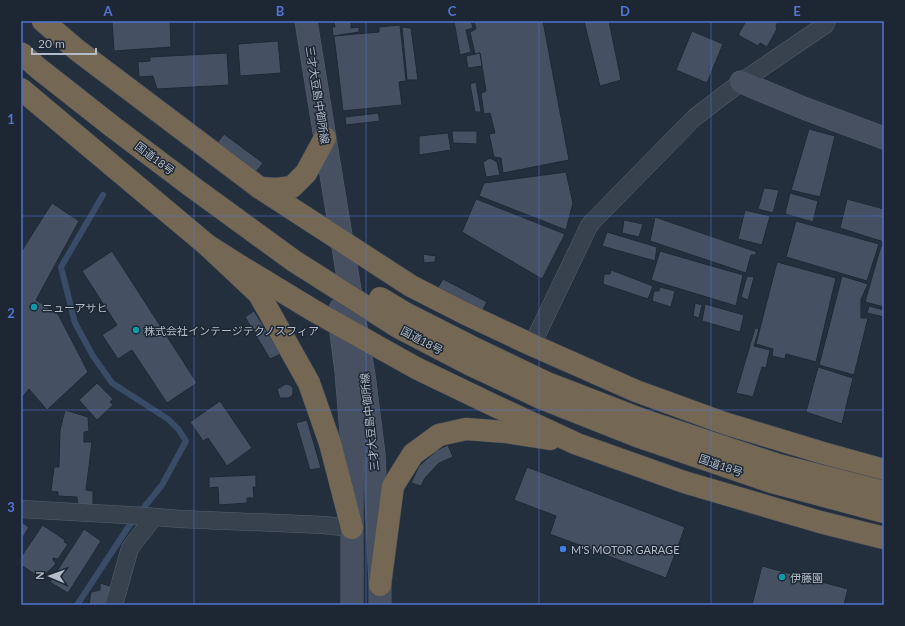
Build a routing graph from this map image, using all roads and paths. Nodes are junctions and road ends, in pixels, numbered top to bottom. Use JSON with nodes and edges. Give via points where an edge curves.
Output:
{"nodes":[{"id":1,"x":43,"y":21,"type":"edge"},
{"id":2,"x":306,"y":21,"type":"edge"},
{"id":3,"x":827,"y":21,"type":"edge"},
{"id":4,"x":21,"y":36,"type":"edge"},
{"id":5,"x":21,"y":53,"type":"edge"},
{"id":6,"x":741,"y":82,"type":"junction"},
{"id":7,"x":21,"y":89,"type":"edge"},
{"id":8,"x":325,"y":138,"type":"junction"},
{"id":9,"x":884,"y":138,"type":"edge"},
{"id":10,"x":260,"y":188,"type":"junction"},
{"id":11,"x":342,"y":240,"type":"junction"},
{"id":12,"x":207,"y":245,"type":"junction"},
{"id":13,"x":349,"y":330,"type":"junction"},
{"id":14,"x":532,"y":345,"type":"junction"},
{"id":15,"x":577,"y":444,"type":"junction"},
{"id":16,"x":884,"y":470,"type":"edge"},
{"id":17,"x":884,"y":492,"type":"edge"},
{"id":18,"x":21,"y":509,"type":"edge"},
{"id":19,"x":884,"y":512,"type":"edge"},
{"id":20,"x":149,"y":516,"type":"junction"},
{"id":21,"x":352,"y":528,"type":"junction"},
{"id":22,"x":884,"y":538,"type":"edge"},
{"id":23,"x":380,"y":595,"type":"edge"},
{"id":24,"x":114,"y":605,"type":"edge"},
{"id":25,"x":352,"y":605,"type":"edge"}],
"edges":[{"from":1,"to":10,"type":"highway","via":[[77,50]]},
{"from":2,"to":8,"type":"main road","name":"三才大豆島中御所線"},
{"from":3,"to":6,"type":"street","via":[[825,25]]},
{"from":4,"to":17,"type":"highway","name":"国道18号","bridge":true,"via":[[198,174],[299,247],[405,313],[547,382],[643,420],[778,465]]},
{"from":5,"to":19,"type":"highway","name":"国道18号","bridge":true,"via":[[113,127],[294,261],[398,327],[541,398],[637,436],[772,482]]},
{"from":6,"to":9,"type":"main road"},
{"from":6,"to":14,"type":"street","via":[[694,118],[592,222]]},
{"from":7,"to":12,"type":"highway"},
{"from":8,"to":10,"type":"highway","via":[[306,173],[292,187]]},
{"from":8,"to":11,"type":"main road","name":"三才大豆島中御所線"},
{"from":10,"to":11,"type":"highway"},
{"from":11,"to":13,"type":"main road","name":"三才大豆島中御所線"},
{"from":11,"to":14,"type":"highway","via":[[411,286]]},
{"from":12,"to":13,"type":"highway"},
{"from":12,"to":21,"type":"highway","via":[[259,294],[309,383],[330,443]]},
{"from":13,"to":15,"type":"highway","via":[[416,368]]},
{"from":13,"to":21,"type":"main road","name":"三才大豆島中御所線","via":[[346,372],[352,446]]},
{"from":13,"to":23,"type":"main road","name":"三才大豆島中御所線","via":[[364,375],[374,454]]},
{"from":14,"to":16,"type":"highway","via":[[636,391],[709,418]]},
{"from":15,"to":22,"type":"highway","via":[[684,482]]},
{"from":15,"to":23,"type":"highway","via":[[506,432],[466,430],[439,434],[413,454],[393,486]]},
{"from":18,"to":20,"type":"street"},
{"from":20,"to":21,"type":"street"},
{"from":20,"to":24,"type":"street","via":[[130,548]]},
{"from":21,"to":25,"type":"main road","name":"三才大豆島中御所線"}]}
